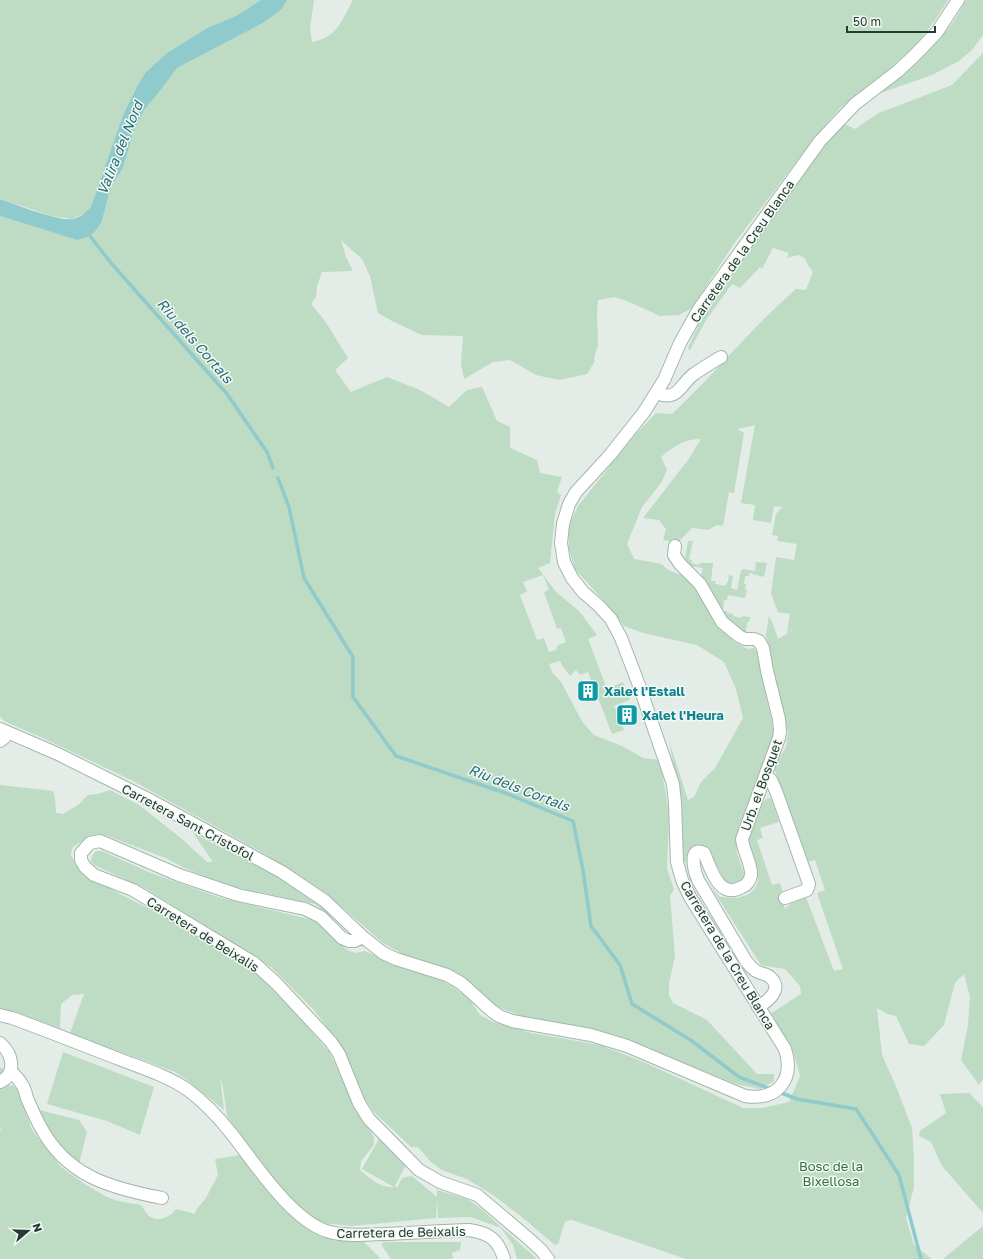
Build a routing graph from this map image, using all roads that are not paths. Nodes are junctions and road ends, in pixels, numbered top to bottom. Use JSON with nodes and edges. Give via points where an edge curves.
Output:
{"nodes":[{"id":1,"x":958,"y":0,"type":"edge"},
{"id":2,"x":721,"y":357,"type":"dead end"},
{"id":3,"x":656,"y":393,"type":"junction"},
{"id":4,"x":675,"y":546,"type":"dead end"},
{"id":5,"x":2,"y":734,"type":"edge"},
{"id":6,"x":765,"y":776,"type":"junction"},
{"id":7,"x":785,"y":898,"type":"dead end"},
{"id":8,"x":363,"y":937,"type":"junction"},
{"id":9,"x":758,"y":1007,"type":"junction"},
{"id":10,"x":0,"y":1015,"type":"edge"},
{"id":11,"x":0,"y":1043,"type":"edge"},
{"id":12,"x":12,"y":1072,"type":"junction"},
{"id":13,"x":0,"y":1082,"type":"edge"},
{"id":14,"x":162,"y":1198,"type":"dead end"},
{"id":15,"x":504,"y":1259,"type":"edge"},
{"id":16,"x":548,"y":1259,"type":"edge"}],
"edges":[{"from":1,"to":3,"type":"main road","name":"Carretera de la Creu Blanca","via":[[937,32],[914,56],[855,104],[820,141],[699,309]]},
{"from":2,"to":3,"type":"main road","via":[[693,375],[676,394],[665,396]]},
{"from":3,"to":9,"type":"main road","name":"Carretera de la Creu Blanca","via":[[633,427],[576,492],[569,504],[561,543],[564,562],[583,592],[611,619],[621,638],[673,784],[676,857],[682,880]]},
{"from":4,"to":6,"type":"main road","name":"Urb. el Bosquet","via":[[674,555],[700,584],[722,622],[745,639],[759,641],[763,648],[780,731]]},
{"from":5,"to":8,"type":"main road","name":"Carretera Sant Cristofol","via":[[58,754],[148,799],[282,872],[325,901]]},
{"from":6,"to":7,"type":"main road","via":[[771,780],[776,791],[809,884],[807,890]]},
{"from":6,"to":9,"type":"main road","name":"Urb. el Bosquet","via":[[742,838],[751,877],[748,883],[739,889],[726,890],[720,886],[704,853],[697,853],[693,863],[698,880],[746,962],[774,983],[774,995]]},
{"from":8,"to":9,"type":"main road","name":"Carretera de la Creu Blanca","via":[[383,953],[447,975],[461,983],[492,1011],[506,1019],[612,1041],[755,1098],[766,1097],[780,1087],[788,1074],[789,1060]]},
{"from":8,"to":16,"type":"main road","name":"Carretera de Beixalis","via":[[349,942],[321,917],[305,909],[238,895],[179,875],[100,841],[90,843],[81,853],[85,867],[94,875],[133,890],[254,963],[331,1042],[369,1119],[401,1152],[429,1177],[469,1191],[486,1201]]},
{"from":10,"to":15,"type":"main road","name":"Carretera de Beixalis","via":[[159,1075],[188,1090],[230,1132],[287,1204],[319,1229],[331,1233],[359,1235],[469,1230],[493,1239],[501,1249]]},
{"from":11,"to":12,"type":"main road","via":[[8,1054]]},
{"from":12,"to":13,"type":"main road"},
{"from":12,"to":14,"type":"main road","via":[[24,1087],[42,1130],[65,1160],[98,1181],[123,1190]]}]}
